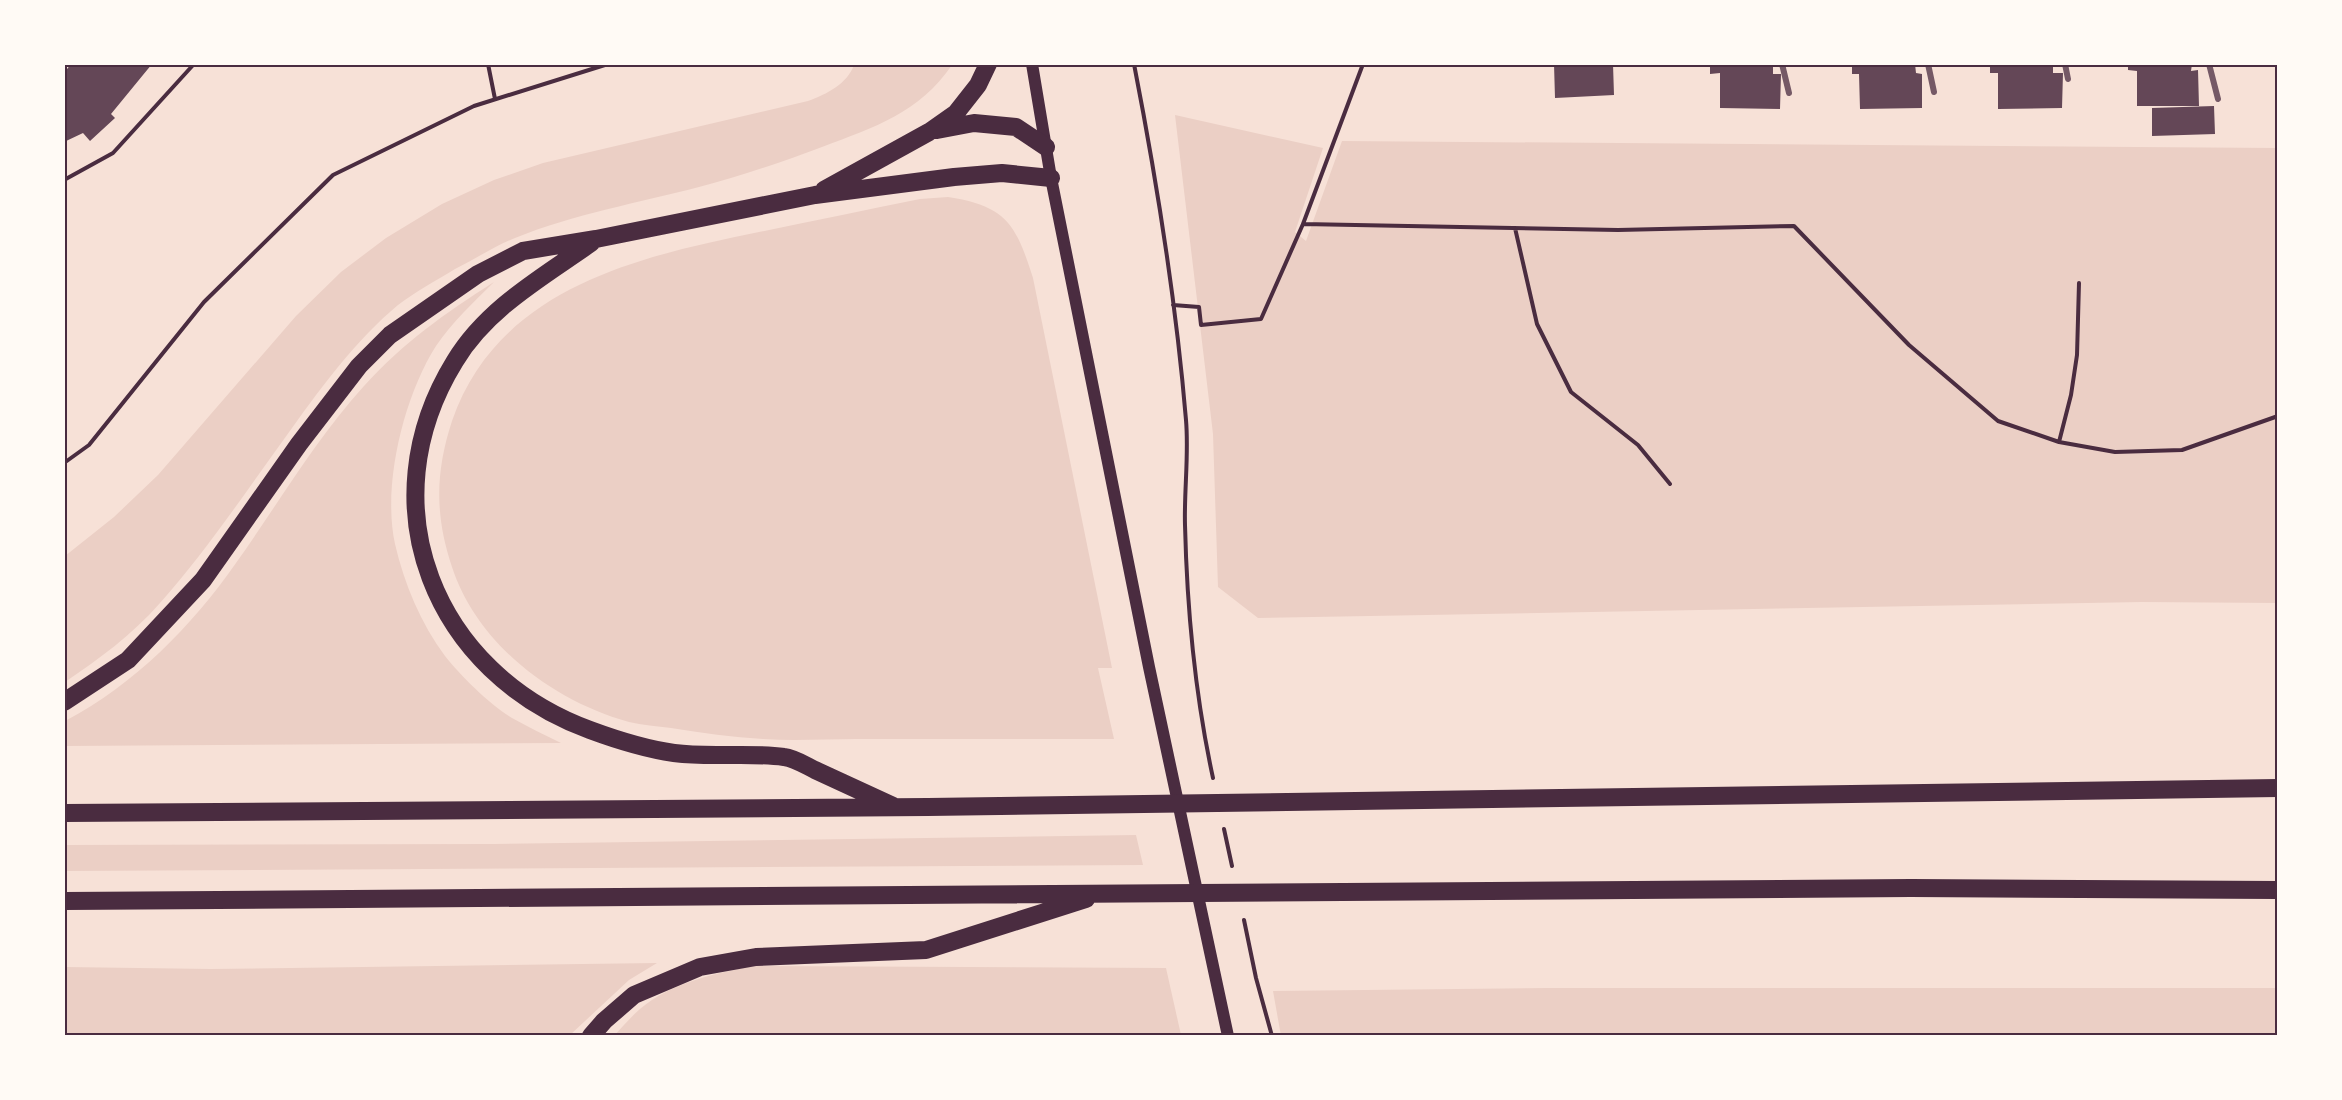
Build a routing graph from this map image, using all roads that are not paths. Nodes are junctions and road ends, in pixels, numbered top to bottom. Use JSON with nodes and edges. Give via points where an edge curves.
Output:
{"nodes":[{"id":1,"x":988,"y":64,"type":"edge"},
{"id":2,"x":1032,"y":64,"type":"edge"},
{"id":3,"x":1782,"y":64,"type":"edge"},
{"id":4,"x":1928,"y":64,"type":"edge"},
{"id":5,"x":2065,"y":64,"type":"edge"},
{"id":6,"x":2209,"y":64,"type":"edge"},
{"id":7,"x":2068,"y":79,"type":"dead end"},
{"id":8,"x":1934,"y":92,"type":"dead end"},
{"id":9,"x":1789,"y":93,"type":"dead end"},
{"id":10,"x":2218,"y":99,"type":"dead end"},
{"id":11,"x":929,"y":132,"type":"junction"},
{"id":12,"x":1046,"y":147,"type":"junction"},
{"id":13,"x":1051,"y":178,"type":"junction"},
{"id":14,"x":815,"y":195,"type":"junction"},
{"id":15,"x":596,"y":239,"type":"junction"},
{"id":16,"x":64,"y":702,"type":"edge"},
{"id":17,"x":2277,"y":788,"type":"edge"},
{"id":18,"x":897,"y":808,"type":"junction"},
{"id":19,"x":64,"y":813,"type":"edge"},
{"id":20,"x":2277,"y":890,"type":"edge"},
{"id":21,"x":1105,"y":893,"type":"junction"},
{"id":22,"x":64,"y":901,"type":"edge"},
{"id":23,"x":591,"y":1035,"type":"edge"},
{"id":24,"x":1228,"y":1035,"type":"edge"}],
"edges":[{"from":1,"to":11,"type":"highway","via":[[978,85],[956,113]]},
{"from":2,"to":12,"type":"main road"},
{"from":3,"to":9,"type":"street"},
{"from":4,"to":8,"type":"street"},
{"from":5,"to":7,"type":"street"},
{"from":6,"to":10,"type":"street"},
{"from":11,"to":12,"type":"highway","via":[[974,123],[1016,127]]},
{"from":11,"to":14,"type":"highway"},
{"from":12,"to":13,"type":"main road"},
{"from":13,"to":14,"type":"highway","via":[[1002,173]]},
{"from":13,"to":24,"type":"main road"},
{"from":14,"to":15,"type":"highway"},
{"from":15,"to":16,"type":"highway","via":[[523,250],[478,274],[390,335],[330,402],[203,580],[128,660]]},
{"from":15,"to":18,"type":"highway","via":[[502,306],[455,359],[436,395],[423,435],[415,512],[437,597],[459,634],[483,663],[520,693],[559,716],[590,730],[674,753],[787,757]]},
{"from":17,"to":18,"type":"highway"},
{"from":18,"to":19,"type":"highway"},
{"from":20,"to":21,"type":"highway"},
{"from":21,"to":22,"type":"highway"},
{"from":21,"to":23,"type":"highway","via":[[926,950],[756,957],[700,967],[634,995]]}]}
